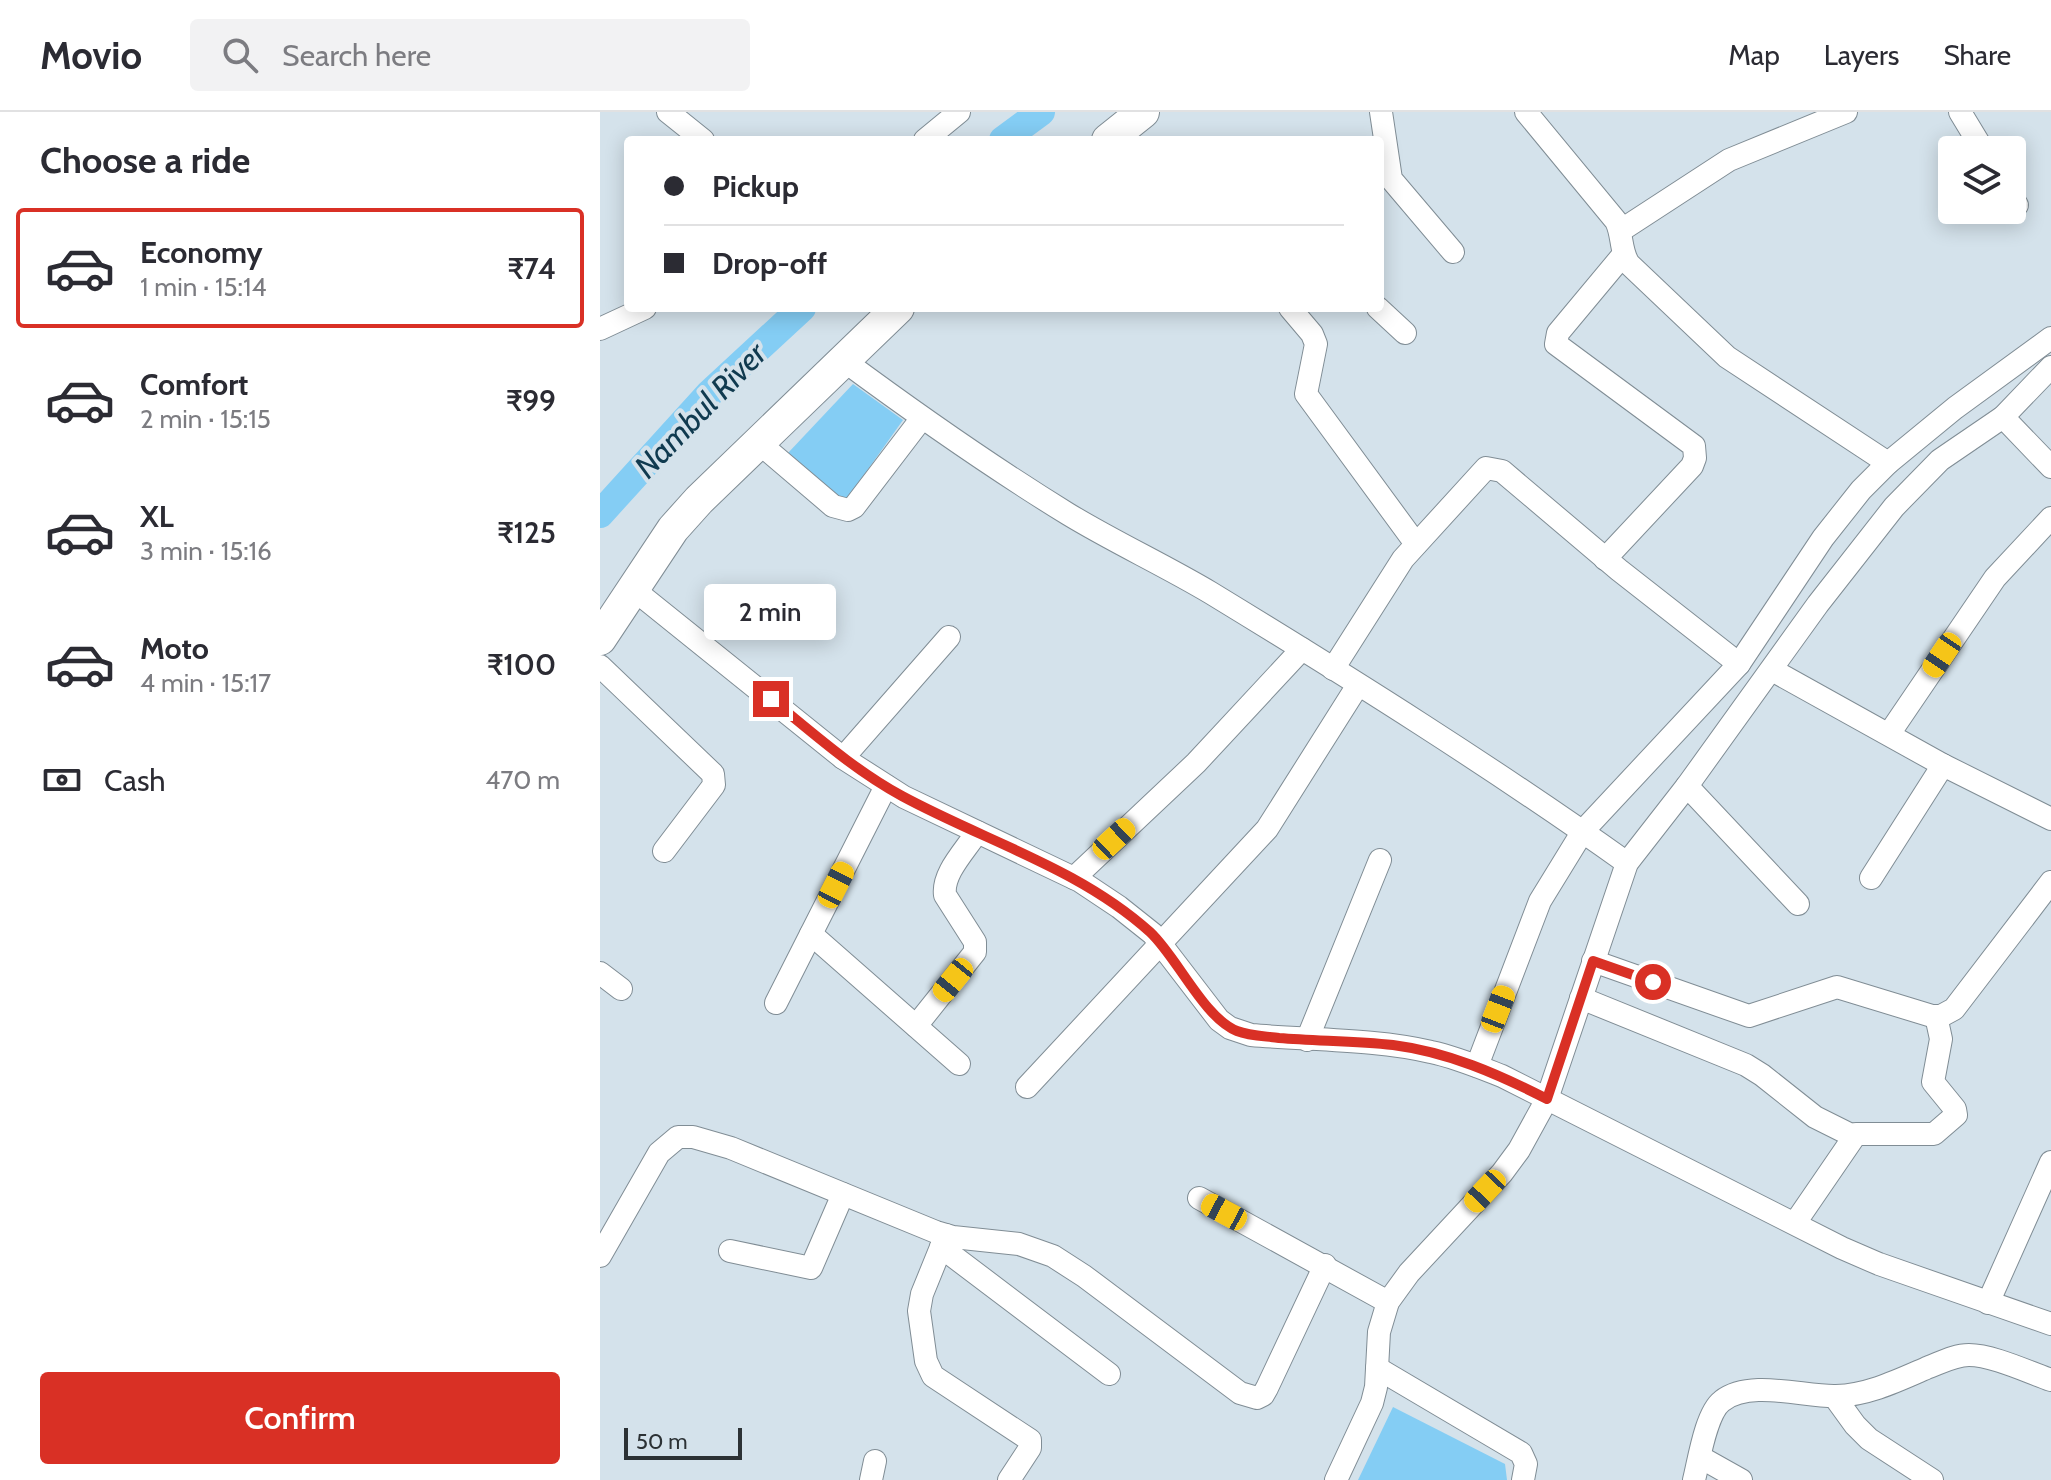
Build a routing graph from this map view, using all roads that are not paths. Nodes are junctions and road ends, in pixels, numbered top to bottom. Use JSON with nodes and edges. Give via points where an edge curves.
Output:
{"nodes":[{"id":1,"x":668,"y":112,"type":"edge"},
{"id":2,"x":959,"y":112,"type":"edge"},
{"id":3,"x":1143,"y":112,"type":"edge"},
{"id":4,"x":1381,"y":112,"type":"edge"},
{"id":5,"x":1526,"y":112,"type":"edge"},
{"id":6,"x":1846,"y":112,"type":"edge"},
{"id":7,"x":1960,"y":112,"type":"edge"},
{"id":8,"x":698,"y":136,"type":"edge"},
{"id":9,"x":930,"y":136,"type":"edge"},
{"id":10,"x":1115,"y":136,"type":"edge"},
{"id":11,"x":1975,"y":136,"type":"edge"},
{"id":12,"x":1620,"y":231,"type":"junction"},
{"id":13,"x":1453,"y":252,"type":"dead end"},
{"id":14,"x":1623,"y":255,"type":"junction"},
{"id":15,"x":636,"y":312,"type":"edge"},
{"id":16,"x":894,"y":312,"type":"edge"},
{"id":17,"x":1296,"y":312,"type":"edge"},
{"id":18,"x":1382,"y":312,"type":"edge"},
{"id":19,"x":600,"y":329,"type":"edge"},
{"id":20,"x":1405,"y":333,"type":"dead end"},
{"id":21,"x":2051,"y":338,"type":"edge"},
{"id":22,"x":843,"y":360,"type":"junction"},
{"id":23,"x":2051,"y":367,"type":"edge"},
{"id":24,"x":2003,"y":417,"type":"junction"},
{"id":25,"x":922,"y":418,"type":"junction"},
{"id":26,"x":759,"y":443,"type":"junction"},
{"id":27,"x":1888,"y":463,"type":"junction"},
{"id":28,"x":2051,"y":467,"type":"edge"},
{"id":29,"x":2051,"y":518,"type":"edge"},
{"id":30,"x":1416,"y":544,"type":"junction"},
{"id":31,"x":1605,"y":559,"type":"junction"},
{"id":32,"x":633,"y":589,"type":"junction"},
{"id":33,"x":949,"y":637,"type":"dead end"},
{"id":34,"x":600,"y":639,"type":"edge"},
{"id":35,"x":1302,"y":649,"type":"junction"},
{"id":36,"x":1739,"y":664,"type":"junction"},
{"id":37,"x":600,"y":666,"type":"edge"},
{"id":38,"x":1333,"y":669,"type":"junction"},
{"id":39,"x":1772,"y":670,"type":"junction"},
{"id":40,"x":1358,"y":685,"type":"junction"},
{"id":41,"x":1889,"y":734,"type":"junction"},
{"id":42,"x":843,"y":758,"type":"junction"},
{"id":43,"x":1943,"y":765,"type":"junction"},
{"id":44,"x":886,"y":786,"type":"junction"},
{"id":45,"x":1687,"y":786,"type":"junction"},
{"id":46,"x":2051,"y":819,"type":"edge"},
{"id":47,"x":977,"y":832,"type":"junction"},
{"id":48,"x":1604,"y":846,"type":"junction"},
{"id":49,"x":664,"y":851,"type":"dead end"},
{"id":50,"x":1380,"y":860,"type":"dead end"},
{"id":51,"x":1074,"y":878,"type":"junction"},
{"id":52,"x":1871,"y":878,"type":"dead end"},
{"id":53,"x":2051,"y":882,"type":"edge"},
{"id":54,"x":1798,"y":904,"type":"dead end"},
{"id":55,"x":811,"y":934,"type":"junction"},
{"id":56,"x":1159,"y":943,"type":"junction"},
{"id":57,"x":1593,"y":961,"type":"junction"},
{"id":58,"x":600,"y":973,"type":"edge"},
{"id":59,"x":621,"y":989,"type":"dead end"},
{"id":60,"x":1581,"y":998,"type":"junction"},
{"id":61,"x":776,"y":1003,"type":"dead end"},
{"id":62,"x":1936,"y":1016,"type":"junction"},
{"id":63,"x":916,"y":1026,"type":"junction"},
{"id":64,"x":1307,"y":1040,"type":"junction"},
{"id":65,"x":959,"y":1064,"type":"dead end"},
{"id":66,"x":1477,"y":1066,"type":"junction"},
{"id":67,"x":1027,"y":1087,"type":"dead end"},
{"id":68,"x":1547,"y":1099,"type":"junction"},
{"id":69,"x":1853,"y":1136,"type":"junction"},
{"id":70,"x":2051,"y":1162,"type":"edge"},
{"id":71,"x":843,"y":1194,"type":"junction"},
{"id":72,"x":1199,"y":1198,"type":"dead end"},
{"id":73,"x":1795,"y":1223,"type":"junction"},
{"id":74,"x":944,"y":1241,"type":"junction"},
{"id":75,"x":730,"y":1251,"type":"dead end"},
{"id":76,"x":600,"y":1256,"type":"edge"},
{"id":77,"x":1332,"y":1269,"type":"junction"},
{"id":78,"x":1388,"y":1302,"type":"junction"},
{"id":79,"x":1988,"y":1303,"type":"junction"},
{"id":80,"x":2051,"y":1324,"type":"edge"},
{"id":81,"x":1377,"y":1368,"type":"junction"},
{"id":82,"x":1109,"y":1374,"type":"dead end"},
{"id":83,"x":2051,"y":1380,"type":"edge"},
{"id":84,"x":1834,"y":1396,"type":"junction"},
{"id":85,"x":1700,"y":1457,"type":"junction"},
{"id":86,"x":1009,"y":1480,"type":"edge"},
{"id":87,"x":1336,"y":1480,"type":"edge"},
{"id":88,"x":1523,"y":1480,"type":"edge"},
{"id":89,"x":1694,"y":1480,"type":"edge"},
{"id":90,"x":1741,"y":1480,"type":"edge"},
{"id":91,"x":1932,"y":1480,"type":"edge"}],
"edges":[{"from":1,"to":8,"type":"street"},
{"from":2,"to":9,"type":"street"},
{"from":3,"to":10,"type":"highway"},
{"from":4,"to":13,"type":"street","via":[[1391,179]]},
{"from":5,"to":12,"type":"street"},
{"from":6,"to":12,"type":"street","via":[[1729,160]]},
{"from":7,"to":11,"type":"street"},
{"from":12,"to":14,"type":"street"},
{"from":14,"to":27,"type":"street","via":[[1727,357]]},
{"from":14,"to":31,"type":"street","via":[[1558,333],[1556,344],[1694,446],[1695,452],[1692,466]]},
{"from":15,"to":19,"type":"street"},
{"from":16,"to":22,"type":"highway"},
{"from":17,"to":30,"type":"street","via":[[1316,344],[1306,394]]},
{"from":18,"to":20,"type":"street"},
{"from":21,"to":27,"type":"street"},
{"from":22,"to":25,"type":"street"},
{"from":22,"to":26,"type":"highway"},
{"from":23,"to":24,"type":"street"},
{"from":24,"to":28,"type":"street"},
{"from":24,"to":39,"type":"street","via":[[1929,469],[1894,507]]},
{"from":25,"to":26,"type":"street","via":[[848,510],[833,506]]},
{"from":25,"to":35,"type":"street","via":[[1071,516]]},
{"from":26,"to":32,"type":"highway","via":[[673,529]]},
{"from":27,"to":36,"type":"street","via":[[1823,538]]},
{"from":29,"to":41,"type":"street","via":[[1995,578]]},
{"from":30,"to":31,"type":"street","via":[[1480,471],[1495,468]]},
{"from":30,"to":38,"type":"street"},
{"from":31,"to":36,"type":"street"},
{"from":32,"to":34,"type":"highway"},
{"from":32,"to":42,"type":"street"},
{"from":33,"to":42,"type":"street"},
{"from":35,"to":38,"type":"street"},
{"from":35,"to":51,"type":"street","via":[[1196,763]]},
{"from":36,"to":48,"type":"street"},
{"from":37,"to":49,"type":"street","via":[[715,779]]},
{"from":38,"to":40,"type":"street"},
{"from":39,"to":41,"type":"street"},
{"from":39,"to":45,"type":"street"},
{"from":40,"to":48,"type":"street"},
{"from":40,"to":56,"type":"street","via":[[1267,829]]},
{"from":41,"to":43,"type":"street"},
{"from":42,"to":44,"type":"street"},
{"from":43,"to":46,"type":"street"},
{"from":43,"to":52,"type":"street"},
{"from":44,"to":47,"type":"street"},
{"from":44,"to":55,"type":"street"},
{"from":45,"to":48,"type":"street"},
{"from":45,"to":54,"type":"street"},
{"from":47,"to":51,"type":"street"},
{"from":47,"to":63,"type":"street","via":[[944,889],[975,942],[975,952]]},
{"from":48,"to":57,"type":"street"},
{"from":48,"to":66,"type":"street","via":[[1540,901]]},
{"from":50,"to":64,"type":"street"},
{"from":51,"to":56,"type":"street","via":[[1119,907]]},
{"from":53,"to":62,"type":"street","via":[[1954,1009]]},
{"from":55,"to":61,"type":"street"},
{"from":55,"to":63,"type":"street"},
{"from":56,"to":64,"type":"street","via":[[1230,1028]]},
{"from":56,"to":67,"type":"street"},
{"from":57,"to":60,"type":"street"},
{"from":57,"to":62,"type":"street","via":[[1749,1016],[1837,987]]},
{"from":58,"to":59,"type":"street"},
{"from":60,"to":68,"type":"street"},
{"from":60,"to":69,"type":"street","via":[[1746,1065],[1808,1112]]},
{"from":62,"to":69,"type":"street","via":[[1941,1041],[1933,1082],[1956,1115],[1934,1134]]},
{"from":63,"to":65,"type":"street"},
{"from":64,"to":66,"type":"street","via":[[1392,1045]]},
{"from":66,"to":68,"type":"street"},
{"from":68,"to":73,"type":"street"},
{"from":68,"to":78,"type":"street","via":[[1502,1173]]},
{"from":69,"to":73,"type":"street"},
{"from":70,"to":79,"type":"street"},
{"from":71,"to":74,"type":"street"},
{"from":71,"to":75,"type":"street","via":[[811,1268]]},
{"from":71,"to":76,"type":"street","via":[[731,1148],[678,1137],[659,1153]]},
{"from":72,"to":77,"type":"street"},
{"from":73,"to":79,"type":"street","via":[[1879,1264]]},
{"from":74,"to":77,"type":"street","via":[[1019,1244],[1053,1256],[1249,1398],[1263,1395]]},
{"from":74,"to":82,"type":"street"},
{"from":74,"to":86,"type":"street","via":[[919,1311],[926,1361],[933,1376],[1030,1440]]},
{"from":77,"to":78,"type":"street"},
{"from":78,"to":81,"type":"street"},
{"from":79,"to":80,"type":"street"},
{"from":81,"to":87,"type":"street","via":[[1372,1403]]},
{"from":81,"to":88,"type":"street","via":[[1521,1453],[1526,1464]]},
{"from":83,"to":84,"type":"street","via":[[1965,1355],[1881,1387]]},
{"from":84,"to":85,"type":"street","via":[[1764,1390],[1730,1396],[1713,1410]]},
{"from":84,"to":91,"type":"street","via":[[1869,1439]]},
{"from":85,"to":89,"type":"street"},
{"from":85,"to":90,"type":"street"}]}
